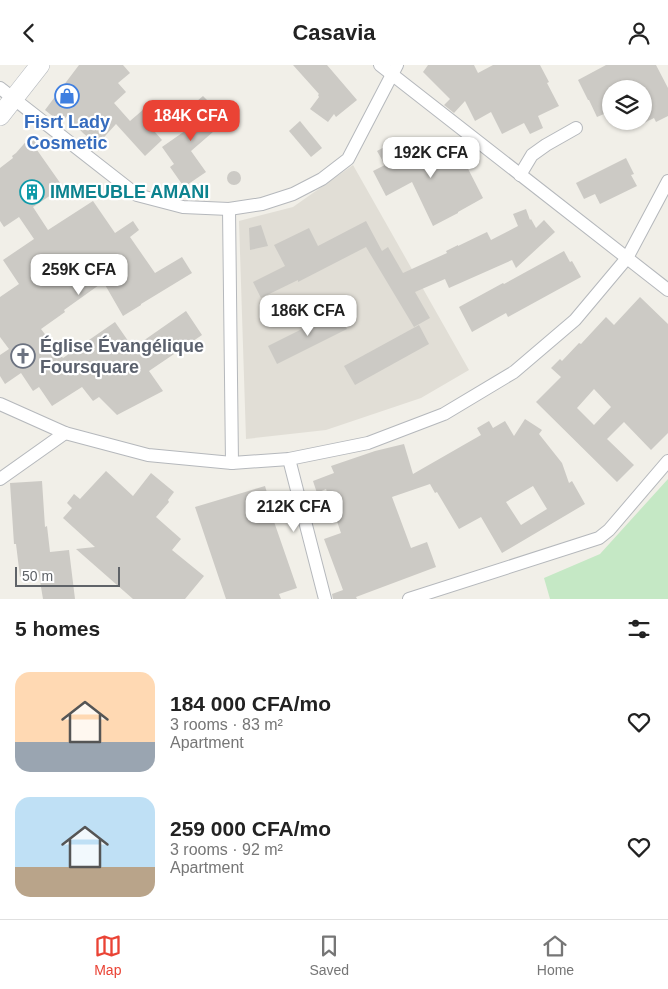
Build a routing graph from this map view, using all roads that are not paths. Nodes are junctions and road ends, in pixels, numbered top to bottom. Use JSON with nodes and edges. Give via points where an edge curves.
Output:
{"nodes":[{"id":1,"x":40,"y":65,"type":"edge"},
{"id":2,"x":380,"y":65,"type":"edge"},
{"id":3,"x":394,"y":70,"type":"edge"},
{"id":4,"x":7,"y":93,"type":"edge"},
{"id":5,"x":0,"y":116,"type":"edge"},
{"id":6,"x":576,"y":128,"type":"dead end"},
{"id":7,"x":520,"y":175,"type":"junction"},
{"id":8,"x":668,"y":181,"type":"edge"},
{"id":9,"x":229,"y":209,"type":"junction"},
{"id":10,"x":627,"y":258,"type":"junction"},
{"id":11,"x":668,"y":290,"type":"edge"},
{"id":12,"x":0,"y":404,"type":"edge"},
{"id":13,"x":65,"y":433,"type":"junction"},
{"id":14,"x":289,"y":459,"type":"junction"},
{"id":15,"x":668,"y":461,"type":"edge"},
{"id":16,"x":232,"y":463,"type":"junction"},
{"id":17,"x":0,"y":479,"type":"edge"},
{"id":18,"x":325,"y":599,"type":"edge"},
{"id":19,"x":409,"y":599,"type":"edge"}],
"edges":[{"from":1,"to":4,"type":"street"},
{"from":2,"to":3,"type":"street"},
{"from":3,"to":7,"type":"street"},
{"from":3,"to":9,"type":"street","via":[[348,159],[322,179],[293,194],[262,204]]},
{"from":4,"to":5,"type":"street"},
{"from":4,"to":9,"type":"street","via":[[137,195],[183,207]]},
{"from":6,"to":7,"type":"street","via":[[532,155]]},
{"from":7,"to":10,"type":"street"},
{"from":8,"to":10,"type":"street"},
{"from":9,"to":16,"type":"street"},
{"from":10,"to":11,"type":"street"},
{"from":10,"to":14,"type":"street","via":[[575,320],[514,373],[444,414],[368,443]]},
{"from":12,"to":13,"type":"street"},
{"from":13,"to":16,"type":"street","via":[[148,455]]},
{"from":13,"to":17,"type":"street"},
{"from":14,"to":16,"type":"street"},
{"from":14,"to":18,"type":"street"},
{"from":15,"to":19,"type":"street","via":[[599,538]]}]}
